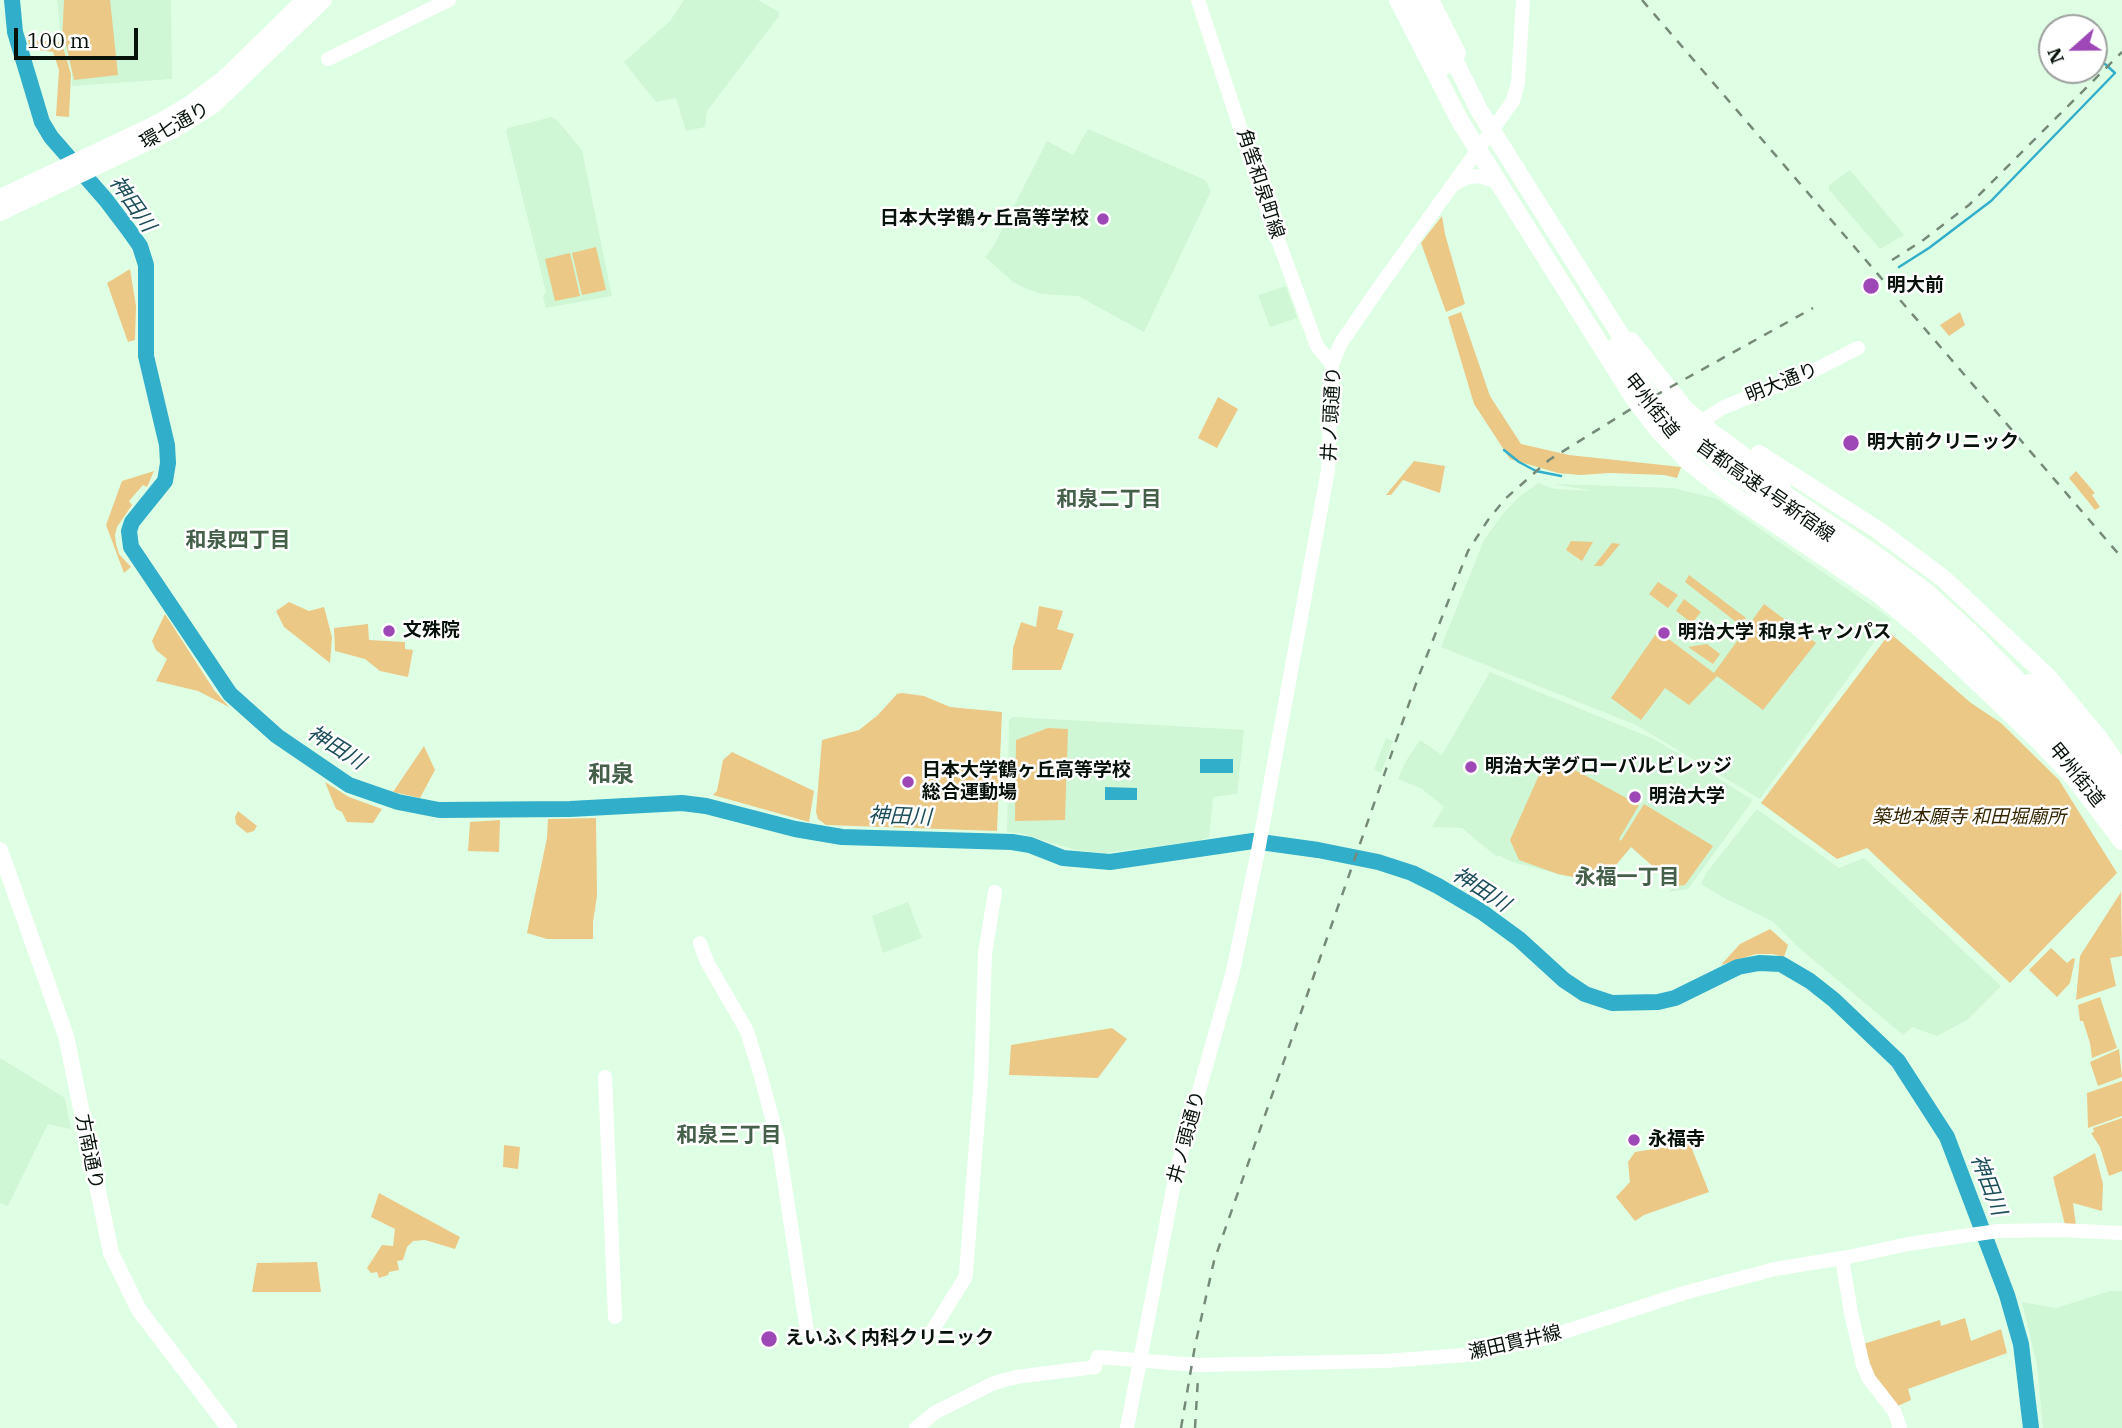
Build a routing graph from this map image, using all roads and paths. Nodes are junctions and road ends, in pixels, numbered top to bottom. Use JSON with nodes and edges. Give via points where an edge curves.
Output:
{"nodes":[{"id":1,"x":304,"y":0,"type":"edge"},
{"id":2,"x":324,"y":0,"type":"edge"},
{"id":3,"x":449,"y":0,"type":"edge"},
{"id":4,"x":1198,"y":0,"type":"edge"},
{"id":5,"x":1398,"y":0,"type":"edge"},
{"id":6,"x":1404,"y":0,"type":"edge"},
{"id":7,"x":1523,"y":0,"type":"edge"},
{"id":8,"x":1431,"y":2,"type":"edge"},
{"id":9,"x":1413,"y":9,"type":"edge"},
{"id":10,"x":328,"y":59,"type":"dead end"},
{"id":11,"x":1499,"y":122,"type":"junction"},
{"id":12,"x":1478,"y":151,"type":"junction"},
{"id":13,"x":78,"y":169,"type":"junction"},
{"id":14,"x":1496,"y":181,"type":"junction"},
{"id":15,"x":1445,"y":195,"type":"junction"},
{"id":16,"x":0,"y":197,"type":"edge"},
{"id":17,"x":0,"y":213,"type":"edge"},
{"id":18,"x":1858,"y":348,"type":"dead end"},
{"id":19,"x":1332,"y":364,"type":"junction"},
{"id":20,"x":1632,"y":372,"type":"junction"},
{"id":21,"x":1672,"y":389,"type":"junction"},
{"id":22,"x":1643,"y":405,"type":"junction"},
{"id":23,"x":1703,"y":425,"type":"junction"},
{"id":24,"x":1777,"y":465,"type":"junction"},
{"id":25,"x":1718,"y":485,"type":"junction"},
{"id":26,"x":2040,"y":742,"type":"junction"},
{"id":27,"x":2122,"y":771,"type":"edge"},
{"id":28,"x":2122,"y":785,"type":"edge"},
{"id":29,"x":2122,"y":794,"type":"edge"},
{"id":30,"x":2114,"y":813,"type":"edge"},
{"id":31,"x":2122,"y":838,"type":"edge"},
{"id":32,"x":2122,"y":847,"type":"edge"},
{"id":33,"x":0,"y":850,"type":"edge"},
{"id":34,"x":995,"y":892,"type":"dead end"},
{"id":35,"x":700,"y":943,"type":"dead end"},
{"id":36,"x":606,"y":1077,"type":"dead end"},
{"id":37,"x":2122,"y":1233,"type":"edge"},
{"id":38,"x":1842,"y":1258,"type":"junction"},
{"id":39,"x":615,"y":1317,"type":"dead end"},
{"id":40,"x":807,"y":1331,"type":"dead end"},
{"id":41,"x":927,"y":1339,"type":"dead end"},
{"id":42,"x":1139,"y":1362,"type":"junction"},
{"id":43,"x":229,"y":1428,"type":"edge"},
{"id":44,"x":916,"y":1428,"type":"edge"},
{"id":45,"x":1127,"y":1428,"type":"edge"},
{"id":46,"x":1900,"y":1428,"type":"edge"}],
"edges":[{"from":1,"to":13,"type":"main road","name":"環七通り","via":[[205,94]]},
{"from":2,"to":13,"type":"main road","name":"環七通り","via":[[214,105],[178,128]]},
{"from":3,"to":10,"type":"main road"},
{"from":4,"to":19,"type":"main road","name":"角筈和泉町線","via":[[1310,327],[1317,346]]},
{"from":5,"to":12,"type":"highway"},
{"from":6,"to":9,"type":"highway","name":"甲州街道"},
{"from":7,"to":11,"type":"main road","name":"井ノ頭通り","via":[[1516,94]]},
{"from":8,"to":11,"type":"highway"},
{"from":8,"to":21,"type":"highway","name":"甲州街道","via":[[1484,107],[1632,342]]},
{"from":8,"to":23,"type":"highway","name":"首都高速4号新宿線","via":[[1479,110],[1624,341],[1660,391]]},
{"from":9,"to":20,"type":"highway","name":"首都高速4号新宿線","via":[[1471,116]]},
{"from":9,"to":22,"type":"highway","name":"甲州街道","via":[[1465,119]]},
{"from":11,"to":12,"type":"main road","name":"井ノ頭通り"},
{"from":11,"to":21,"type":"highway"},
{"from":12,"to":14,"type":"highway"},
{"from":12,"to":15,"type":"main road","name":"井ノ頭通り"},
{"from":13,"to":16,"type":"main road","name":"環七通り"},
{"from":13,"to":17,"type":"main road","name":"環七通り"},
{"from":14,"to":15,"type":"main road","via":[[1465,178]]},
{"from":14,"to":22,"type":"highway"},
{"from":15,"to":19,"type":"main road","name":"井ノ頭通り","via":[[1349,332]]},
{"from":18,"to":23,"type":"main road","name":"明大通り","via":[[1722,408]]},
{"from":19,"to":42,"type":"main road","name":"井ノ頭通り","via":[[1328,470],[1260,843],[1242,935],[1177,1168]]},
{"from":20,"to":26,"type":"highway","via":[[1684,439],[1724,476],[1908,610]]},
{"from":20,"to":30,"type":"highway","name":"首都高速4号新宿線","via":[[1672,421],[1728,470],[1876,567],[1940,617],[2072,752]]},
{"from":21,"to":23,"type":"highway"},
{"from":21,"to":28,"type":"highway","name":"甲州街道","via":[[1711,432],[1952,605]]},
{"from":22,"to":25,"type":"highway","via":[[1688,461]]},
{"from":22,"to":31,"type":"highway","name":"甲州街道","via":[[1693,455],[1865,567],[1937,623],[2059,752]]},
{"from":23,"to":24,"type":"highway"},
{"from":23,"to":27,"type":"highway","via":[[1905,563],[1957,605],[2066,706]]},
{"from":23,"to":29,"type":"highway","name":"首都高速4号新宿線","via":[[1735,460],[1924,590],[2080,744]]},
{"from":24,"to":27,"type":"highway","via":[[1919,559],[1966,598],[2048,677]]},
{"from":24,"to":28,"type":"highway","via":[[1934,577],[2043,687]]},
{"from":25,"to":26,"type":"highway","via":[[1904,614]]},
{"from":25,"to":30,"type":"highway","via":[[1887,586],[2044,729]]},
{"from":26,"to":31,"type":"highway"},
{"from":30,"to":32,"type":"highway"},
{"from":33,"to":43,"type":"main road","name":"方南通り","via":[[66,1036],[111,1253],[139,1310]]},
{"from":34,"to":41,"type":"main road","via":[[985,953],[966,1273]]},
{"from":35,"to":40,"type":"main road","via":[[747,1031],[760,1073],[778,1140]]},
{"from":36,"to":39,"type":"main road"},
{"from":37,"to":38,"type":"main road","name":"瀬田貫井線","via":[[1983,1233]]},
{"from":38,"to":42,"type":"main road","name":"瀬田貫井線","via":[[1775,1269],[1539,1340],[1465,1355],[1340,1363]]},
{"from":38,"to":46,"type":"main road","via":[[1863,1365]]},
{"from":42,"to":44,"type":"main road","name":"瀬田貫井線","via":[[1098,1357],[1095,1367],[994,1383],[936,1412]]},
{"from":42,"to":45,"type":"main road","name":"井ノ頭通り"}]}
